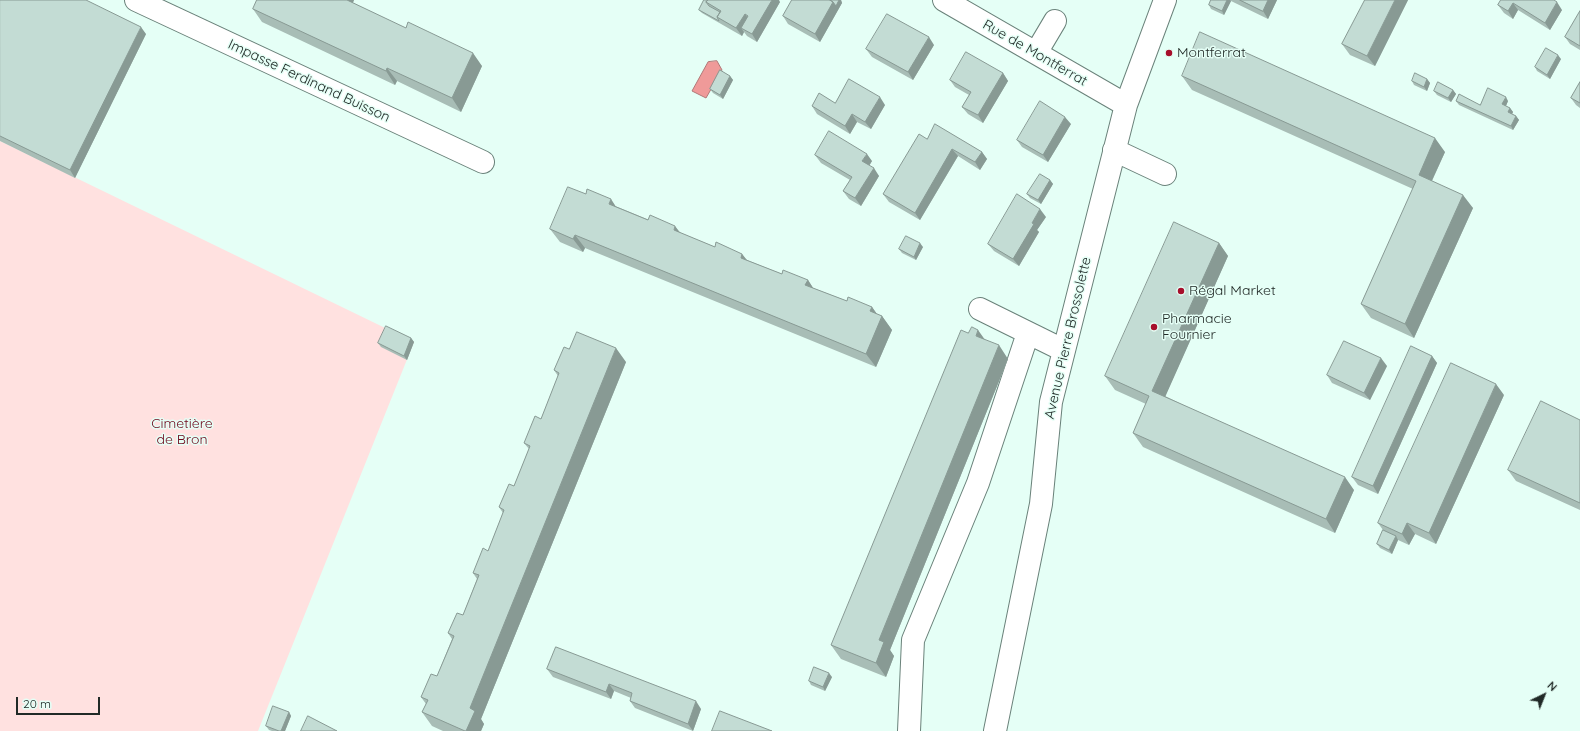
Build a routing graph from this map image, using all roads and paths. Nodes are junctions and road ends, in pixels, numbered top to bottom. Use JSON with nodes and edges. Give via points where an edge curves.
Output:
{"nodes":[{"id":1,"x":136,"y":0,"type":"edge"},
{"id":2,"x":944,"y":0,"type":"edge"},
{"id":3,"x":1165,"y":0,"type":"edge"},
{"id":4,"x":1055,"y":21,"type":"dead end"},
{"id":5,"x":1036,"y":53,"type":"junction"},
{"id":6,"x":1126,"y":105,"type":"junction"},
{"id":7,"x":1114,"y":150,"type":"junction"},
{"id":8,"x":483,"y":162,"type":"dead end"},
{"id":9,"x":1165,"y":174,"type":"dead end"},
{"id":10,"x":980,"y":308,"type":"dead end"},
{"id":11,"x":1028,"y":332,"type":"junction"},
{"id":12,"x":1063,"y":350,"type":"junction"},
{"id":13,"x":909,"y":731,"type":"edge"},
{"id":14,"x":995,"y":731,"type":"edge"}],
"edges":[{"from":1,"to":8,"type":"street","name":"Impasse Ferdinand Buisson"},
{"from":2,"to":5,"type":"street","name":"Rue de Montferrat"},
{"from":3,"to":6,"type":"street","name":"Avenue Pierre Brossolette"},
{"from":4,"to":5,"type":"street"},
{"from":5,"to":6,"type":"street","name":"Rue de Montferrat"},
{"from":6,"to":7,"type":"street","name":"Avenue Pierre Brossolette"},
{"from":7,"to":9,"type":"street"},
{"from":7,"to":12,"type":"street","name":"Avenue Pierre Brossolette"},
{"from":10,"to":11,"type":"street"},
{"from":11,"to":12,"type":"street"},
{"from":11,"to":13,"type":"street","via":[[978,483],[914,640]]},
{"from":12,"to":14,"type":"street","name":"Avenue Pierre Brossolette","via":[[1051,402],[1040,504]]}]}
